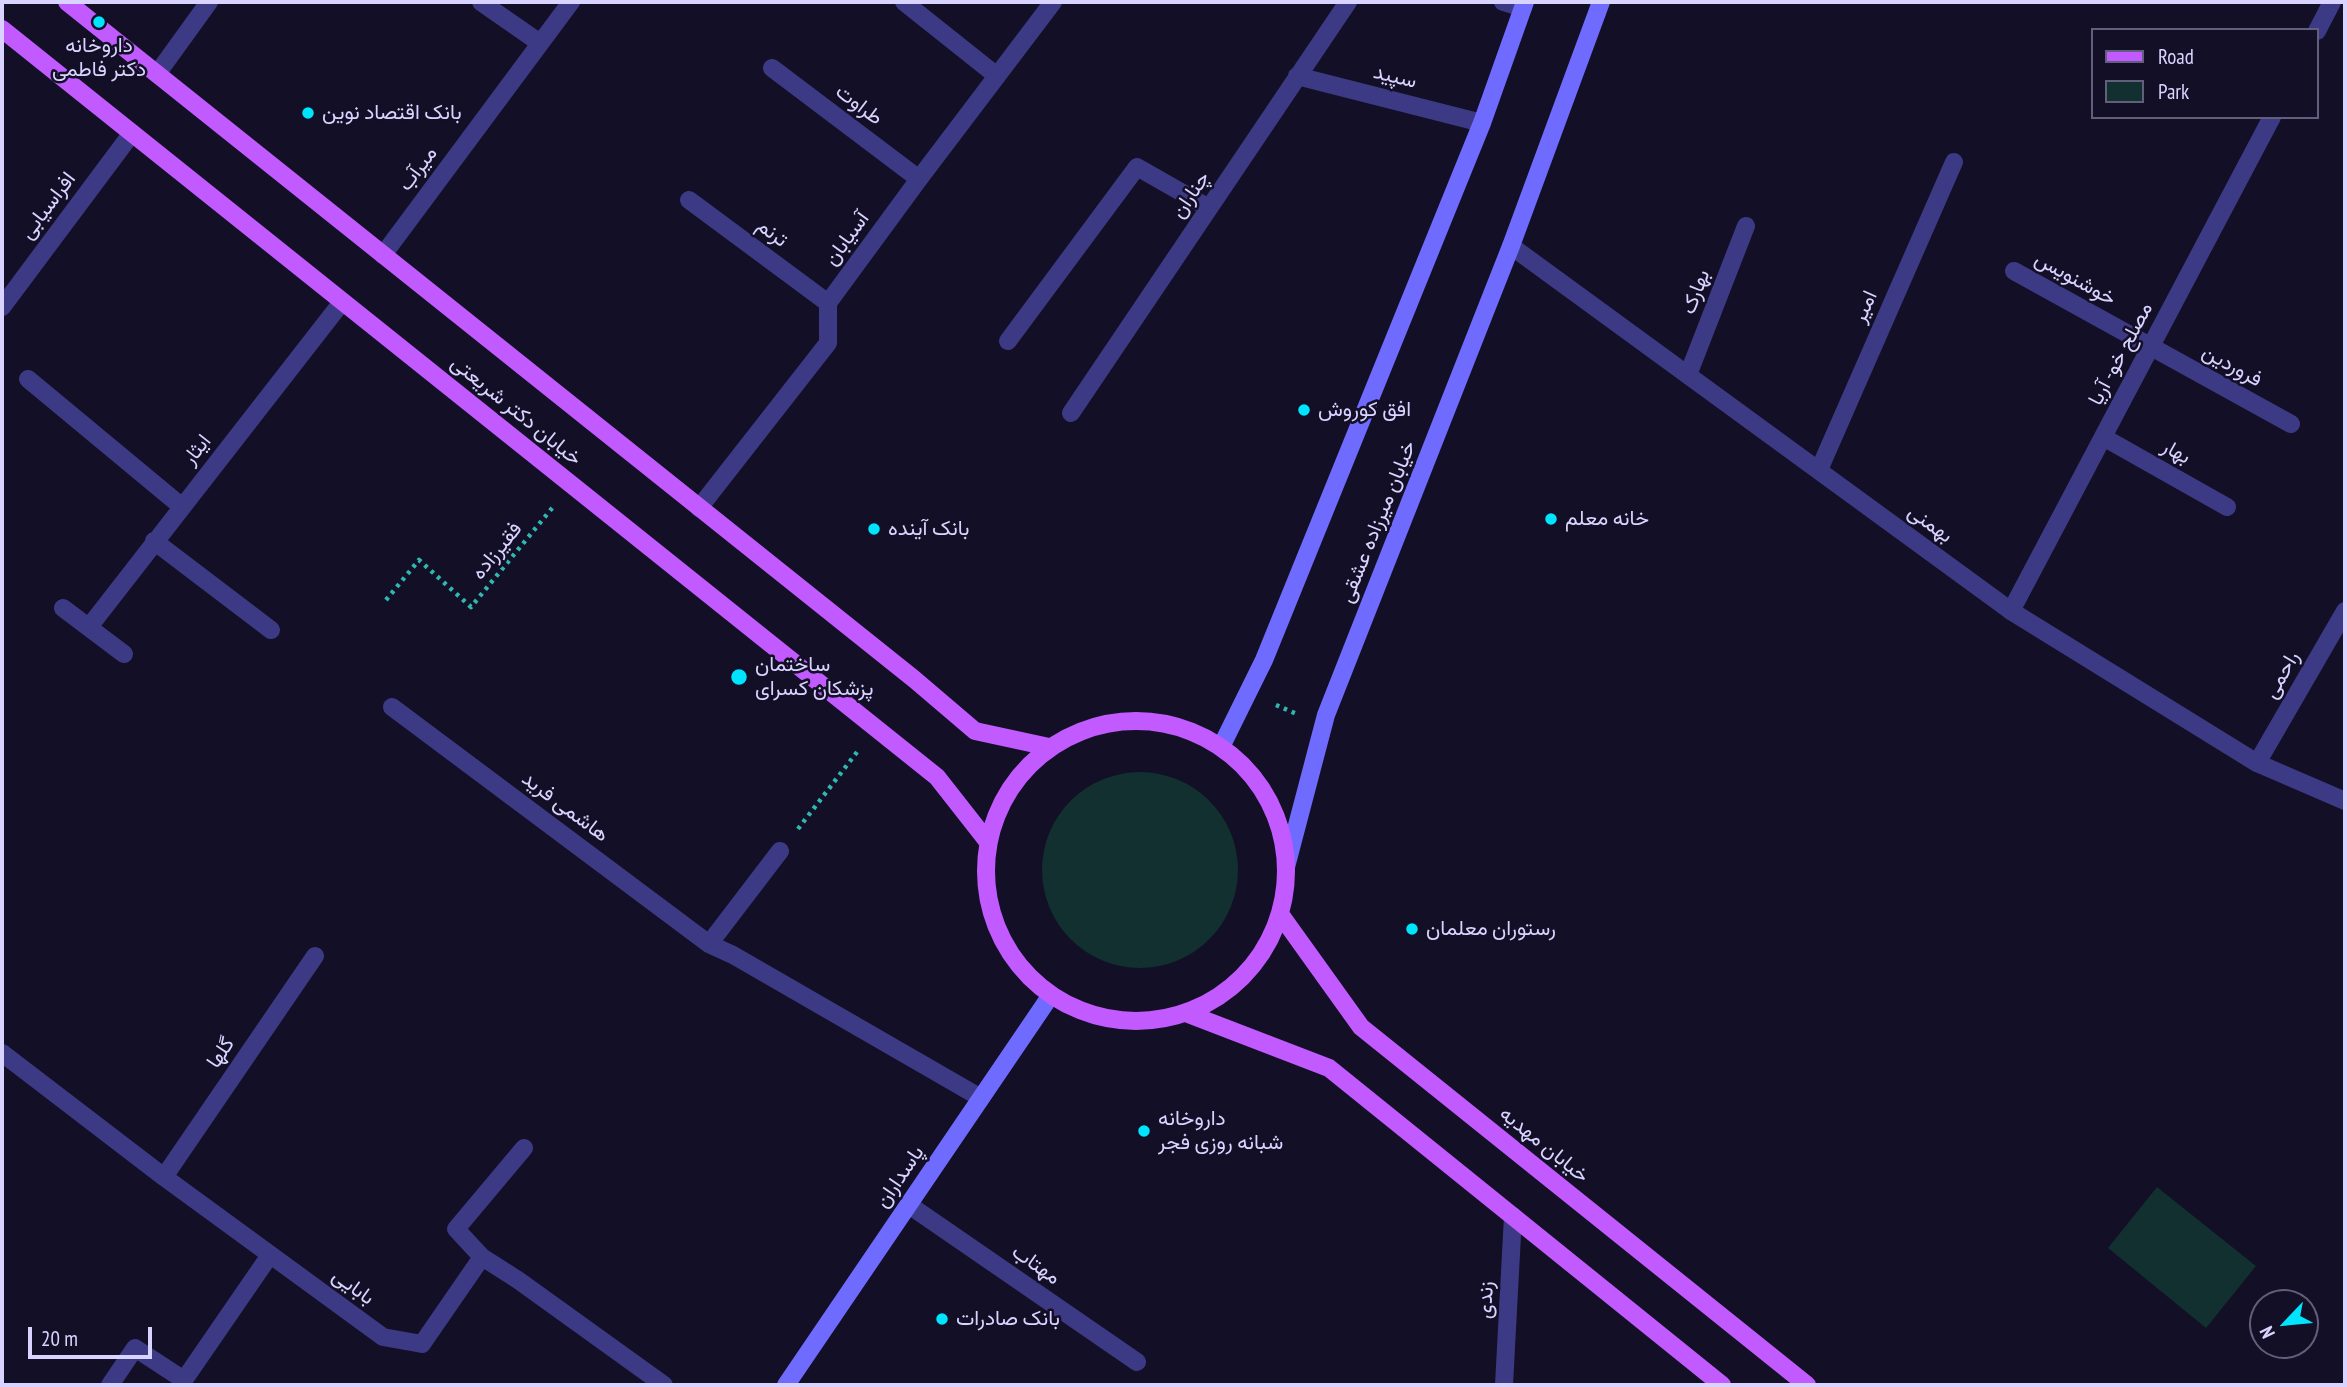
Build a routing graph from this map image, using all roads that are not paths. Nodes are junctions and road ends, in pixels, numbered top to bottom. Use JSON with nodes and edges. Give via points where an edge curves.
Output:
{"nodes":[{"id":1,"x":67,"y":2,"type":"edge"},
{"id":2,"x":209,"y":2,"type":"edge"},
{"id":3,"x":481,"y":2,"type":"edge"},
{"id":4,"x":571,"y":2,"type":"edge"},
{"id":5,"x":904,"y":2,"type":"edge"},
{"id":6,"x":1053,"y":2,"type":"edge"},
{"id":7,"x":1348,"y":2,"type":"edge"},
{"id":8,"x":1503,"y":2,"type":"edge"},
{"id":9,"x":1601,"y":2,"type":"edge"},
{"id":10,"x":2332,"y":2,"type":"edge"},
{"id":11,"x":1524,"y":5,"type":"edge"},
{"id":12,"x":2319,"y":28,"type":"edge"},
{"id":13,"x":2,"y":29,"type":"edge"},
{"id":14,"x":540,"y":44,"type":"junction"},
{"id":15,"x":772,"y":68,"type":"dead end"},
{"id":16,"x":157,"y":74,"type":"junction"},
{"id":17,"x":997,"y":76,"type":"junction"},
{"id":18,"x":1297,"y":76,"type":"junction"},
{"id":19,"x":2271,"y":119,"type":"edge"},
{"id":20,"x":1482,"y":123,"type":"junction"},
{"id":21,"x":132,"y":133,"type":"junction"},
{"id":22,"x":1954,"y":162,"type":"dead end"},
{"id":23,"x":919,"y":179,"type":"junction"},
{"id":24,"x":689,"y":200,"type":"dead end"},
{"id":25,"x":1209,"y":208,"type":"junction"},
{"id":26,"x":1746,"y":226,"type":"dead end"},
{"id":27,"x":1511,"y":246,"type":"junction"},
{"id":28,"x":383,"y":255,"type":"junction"},
{"id":29,"x":2014,"y":271,"type":"dead end"},
{"id":30,"x":342,"y":302,"type":"junction"},
{"id":31,"x":828,"y":303,"type":"junction"},
{"id":32,"x":2,"y":307,"type":"edge"},
{"id":33,"x":1009,"y":341,"type":"dead end"},
{"id":34,"x":2151,"y":346,"type":"junction"},
{"id":35,"x":1688,"y":375,"type":"junction"},
{"id":36,"x":28,"y":379,"type":"dead end"},
{"id":37,"x":1071,"y":413,"type":"dead end"},
{"id":38,"x":2291,"y":424,"type":"dead end"},
{"id":39,"x":2103,"y":437,"type":"junction"},
{"id":40,"x":1819,"y":470,"type":"junction"},
{"id":41,"x":181,"y":506,"type":"junction"},
{"id":42,"x":2227,"y":507,"type":"dead end"},
{"id":43,"x":699,"y":508,"type":"junction"},
{"id":44,"x":154,"y":541,"type":"junction"},
{"id":45,"x":63,"y":608,"type":"dead end"},
{"id":46,"x":2011,"y":611,"type":"junction"},
{"id":47,"x":2345,"y":611,"type":"edge"},
{"id":48,"x":89,"y":627,"type":"junction"},
{"id":49,"x":271,"y":630,"type":"dead end"},
{"id":50,"x":124,"y":654,"type":"dead end"},
{"id":51,"x":392,"y":707,"type":"dead end"},
{"id":52,"x":1049,"y":747,"type":"junction"},
{"id":53,"x":1221,"y":747,"type":"junction"},
{"id":54,"x":2257,"y":763,"type":"junction"},
{"id":55,"x":2345,"y":801,"type":"edge"},
{"id":56,"x":988,"y":842,"type":"junction"},
{"id":57,"x":780,"y":851,"type":"road end"},
{"id":58,"x":1286,"y":867,"type":"junction"},
{"id":59,"x":1280,"y":914,"type":"junction"},
{"id":60,"x":709,"y":944,"type":"junction"},
{"id":61,"x":315,"y":956,"type":"dead end"},
{"id":62,"x":1051,"y":995,"type":"junction"},
{"id":63,"x":1186,"y":1013,"type":"junction"},
{"id":64,"x":2,"y":1053,"type":"edge"},
{"id":65,"x":981,"y":1098,"type":"junction"},
{"id":66,"x":524,"y":1148,"type":"dead end"},
{"id":67,"x":164,"y":1177,"type":"junction"},
{"id":68,"x":909,"y":1205,"type":"junction"},
{"id":69,"x":1513,"y":1216,"type":"junction"},
{"id":70,"x":270,"y":1255,"type":"junction"},
{"id":71,"x":482,"y":1257,"type":"junction"},
{"id":72,"x":1137,"y":1362,"type":"dead end"},
{"id":73,"x":110,"y":1385,"type":"edge"},
{"id":74,"x":664,"y":1385,"type":"edge"},
{"id":75,"x":786,"y":1385,"type":"edge"},
{"id":76,"x":1504,"y":1385,"type":"edge"},
{"id":77,"x":1722,"y":1385,"type":"edge"},
{"id":78,"x":1807,"y":1385,"type":"edge"}],
"edges":[{"from":1,"to":16,"type":"main road","name":"خیابان دکتر شریعتی"},
{"from":2,"to":16,"type":"street"},
{"from":3,"to":14,"type":"street"},
{"from":4,"to":14,"type":"street","name":"میرآب"},
{"from":5,"to":17,"type":"street"},
{"from":6,"to":17,"type":"street","name":"آسیابان"},
{"from":7,"to":18,"type":"street","name":"چناران"},
{"from":8,"to":11,"type":"street"},
{"from":9,"to":27,"type":"main road","name":"خیابان میرزاده عشقی"},
{"from":10,"to":12,"type":"street"},
{"from":11,"to":20,"type":"main road"},
{"from":13,"to":21,"type":"main road","name":"خیابان دکتر شریعتی"},
{"from":14,"to":28,"type":"street","name":"میرآب"},
{"from":15,"to":23,"type":"street","name":"طراوت"},
{"from":16,"to":28,"type":"main road","name":"خیابان دکتر شریعتی"},
{"from":17,"to":23,"type":"street","name":"آسیابان"},
{"from":18,"to":20,"type":"street","name":"سپید"},
{"from":18,"to":25,"type":"street","name":"چناران"},
{"from":19,"to":34,"type":"street","name":"مصلح خو- آریا"},
{"from":20,"to":53,"type":"main road","via":[[1264,660]]},
{"from":21,"to":30,"type":"main road","name":"خیابان دکتر شریعتی"},
{"from":21,"to":32,"type":"street","name":"افراسیابی"},
{"from":22,"to":40,"type":"street","name":"امیر"},
{"from":23,"to":31,"type":"street","name":"آسیابان"},
{"from":24,"to":31,"type":"street","name":"ترنم"},
{"from":25,"to":33,"type":"street","via":[[1136,167]]},
{"from":25,"to":37,"type":"street","name":"چناران"},
{"from":26,"to":35,"type":"street","name":"بهارک"},
{"from":27,"to":35,"type":"street","name":"بهمنی"},
{"from":27,"to":58,"type":"main road","name":"خیابان میرزاده عشقی","via":[[1323,727]]},
{"from":28,"to":43,"type":"main road","name":"خیابان دکتر شریعتی"},
{"from":29,"to":34,"type":"street","name":"خوشنویس"},
{"from":30,"to":41,"type":"street","name":"ایثار"},
{"from":30,"to":56,"type":"main road","name":"خیابان دکتر شریعتی","via":[[937,777]]},
{"from":31,"to":43,"type":"street","via":[[828,343]]},
{"from":34,"to":38,"type":"street","name":"فروردین"},
{"from":34,"to":39,"type":"street","name":"مصلح خو- آریا"},
{"from":35,"to":40,"type":"street","name":"بهمنی"},
{"from":36,"to":41,"type":"street"},
{"from":39,"to":42,"type":"street","name":"بهار"},
{"from":39,"to":46,"type":"street","name":"مصلح خو- آریا"},
{"from":40,"to":46,"type":"street","name":"بهمنی"},
{"from":41,"to":44,"type":"street","name":"ایثار"},
{"from":43,"to":52,"type":"main road","name":"خیابان دکتر شریعتی","via":[[975,732]]},
{"from":44,"to":48,"type":"street","name":"ایثار"},
{"from":44,"to":49,"type":"street"},
{"from":45,"to":48,"type":"street"},
{"from":46,"to":54,"type":"street","name":"بهمنی"},
{"from":47,"to":54,"type":"street","name":"راحمی"},
{"from":48,"to":50,"type":"street"},
{"from":51,"to":60,"type":"street","name":"هاشمی فرید"},
{"from":52,"to":53,"type":"main road","via":[[1090,727],[1135,720],[1180,727]]},
{"from":52,"to":56,"type":"main road","via":[[1021,774],[1000,806]]},
{"from":53,"to":58,"type":"main road","via":[[1255,779],[1278,821]]},
{"from":54,"to":55,"type":"street","name":"بهمنی"},
{"from":56,"to":62,"type":"main road","via":[[986,886],[996,928],[1019,965]]},
{"from":57,"to":60,"type":"street"},
{"from":58,"to":59,"type":"main road"},
{"from":59,"to":63,"type":"main road","via":[[1260,956],[1228,991]]},
{"from":59,"to":78,"type":"main road","name":"خیابان مهدیه","via":[[1362,1027]]},
{"from":60,"to":65,"type":"street","name":"هاشمی فرید"},
{"from":61,"to":67,"type":"street","name":"گلها"},
{"from":62,"to":63,"type":"main road","via":[[1093,1015],[1140,1021]]},
{"from":62,"to":65,"type":"main road","name":"پاسداران"},
{"from":63,"to":69,"type":"main road","via":[[1328,1068]]},
{"from":64,"to":67,"type":"street","name":"بابایی"},
{"from":65,"to":68,"type":"main road","name":"پاسداران"},
{"from":66,"to":71,"type":"street","via":[[456,1229]]},
{"from":67,"to":70,"type":"street","name":"بابایی"},
{"from":68,"to":72,"type":"street","name":"مهتاب"},
{"from":68,"to":75,"type":"main road","name":"پاسداران"},
{"from":69,"to":76,"type":"street","name":"زندی"},
{"from":69,"to":77,"type":"main road"},
{"from":70,"to":71,"type":"street","name":"بابایی","via":[[383,1337],[422,1343]]},
{"from":70,"to":73,"type":"street","via":[[184,1380],[135,1348]]},
{"from":71,"to":74,"type":"street"}]}
